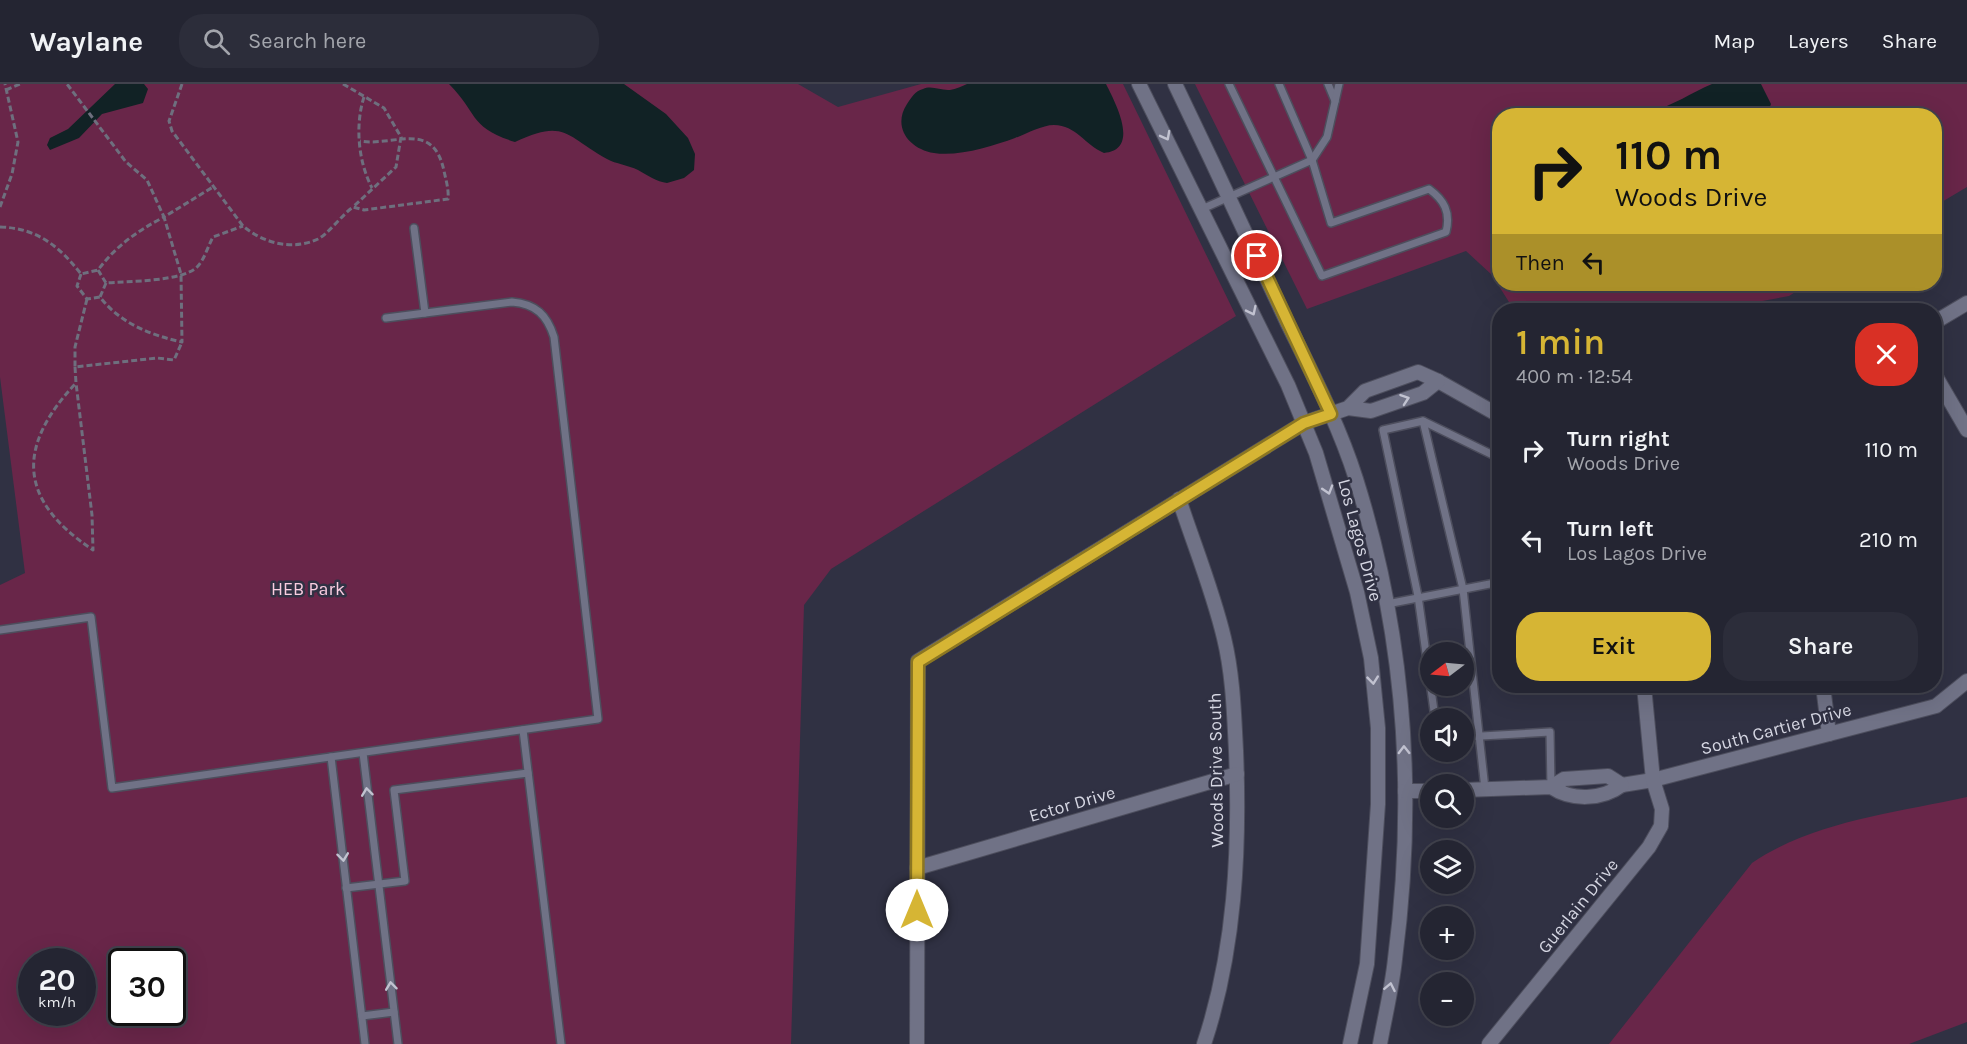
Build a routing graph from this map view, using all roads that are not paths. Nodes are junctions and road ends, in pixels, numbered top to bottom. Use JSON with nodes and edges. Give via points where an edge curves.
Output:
{"nodes":[{"id":1,"x":1139,"y":84,"type":"edge"},
{"id":2,"x":1175,"y":84,"type":"edge"},
{"id":3,"x":1229,"y":84,"type":"edge"},
{"id":4,"x":1279,"y":84,"type":"edge"},
{"id":5,"x":1328,"y":84,"type":"edge"},
{"id":6,"x":1339,"y":84,"type":"edge"},
{"id":7,"x":1335,"y":101,"type":"junction"},
{"id":8,"x":1312,"y":160,"type":"junction"},
{"id":9,"x":1274,"y":177,"type":"junction"},
{"id":10,"x":1229,"y":197,"type":"junction"},
{"id":11,"x":1202,"y":209,"type":"junction"},
{"id":12,"x":414,"y":228,"type":"dead end"},
{"id":13,"x":1967,"y":303,"type":"edge"},
{"id":14,"x":425,"y":313,"type":"junction"},
{"id":15,"x":386,"y":318,"type":"dead end"},
{"id":16,"x":1942,"y":318,"type":"edge"},
{"id":17,"x":1437,"y":381,"type":"junction"},
{"id":18,"x":1942,"y":387,"type":"edge"},
{"id":19,"x":1348,"y":408,"type":"junction"},
{"id":20,"x":1492,"y":412,"type":"edge"},
{"id":21,"x":1331,"y":414,"type":"junction"},
{"id":22,"x":1423,"y":421,"type":"junction"},
{"id":23,"x":1304,"y":423,"type":"junction"},
{"id":24,"x":1967,"y":430,"type":"edge"},
{"id":25,"x":1492,"y":455,"type":"edge"},
{"id":26,"x":1179,"y":499,"type":"junction"},
{"id":27,"x":1492,"y":584,"type":"edge"},
{"id":28,"x":1463,"y":589,"type":"junction"},
{"id":29,"x":1418,"y":596,"type":"junction"},
{"id":30,"x":1387,"y":604,"type":"junction"},
{"id":31,"x":0,"y":630,"type":"edge"},
{"id":32,"x":1967,"y":681,"type":"edge"},
{"id":33,"x":1645,"y":693,"type":"edge"},
{"id":34,"x":1824,"y":693,"type":"edge"},
{"id":35,"x":1434,"y":708,"type":"edge"},
{"id":36,"x":523,"y":730,"type":"junction"},
{"id":37,"x":1829,"y":734,"type":"junction"},
{"id":38,"x":1474,"y":736,"type":"edge"},
{"id":39,"x":1479,"y":736,"type":"junction"},
{"id":40,"x":363,"y":753,"type":"junction"},
{"id":41,"x":331,"y":757,"type":"junction"},
{"id":42,"x":528,"y":773,"type":"junction"},
{"id":43,"x":1237,"y":774,"type":"junction"},
{"id":44,"x":1586,"y":777,"type":"junction"},
{"id":45,"x":1653,"y":780,"type":"junction"},
{"id":46,"x":1622,"y":784,"type":"junction"},
{"id":47,"x":1551,"y":787,"type":"junction"},
{"id":48,"x":1485,"y":789,"type":"junction"},
{"id":49,"x":1474,"y":790,"type":"edge"},
{"id":50,"x":1420,"y":791,"type":"edge"},
{"id":51,"x":1405,"y":792,"type":"junction"},
{"id":52,"x":1588,"y":795,"type":"junction"},
{"id":53,"x":917,"y":868,"type":"junction"},
{"id":54,"x":379,"y":885,"type":"junction"},
{"id":55,"x":346,"y":888,"type":"junction"},
{"id":56,"x":394,"y":1012,"type":"junction"},
{"id":57,"x":362,"y":1016,"type":"junction"},
{"id":58,"x":365,"y":1044,"type":"edge"},
{"id":59,"x":398,"y":1044,"type":"edge"},
{"id":60,"x":561,"y":1044,"type":"edge"},
{"id":61,"x":916,"y":1044,"type":"edge"},
{"id":62,"x":1204,"y":1044,"type":"edge"},
{"id":63,"x":1350,"y":1044,"type":"edge"},
{"id":64,"x":1380,"y":1044,"type":"edge"},
{"id":65,"x":1489,"y":1044,"type":"edge"}],
"edges":[{"from":1,"to":11,"type":"street","name":"Los Lagos Drive","one_way":true},
{"from":2,"to":10,"type":"street","name":"Los Lagos Drive"},
{"from":3,"to":9,"type":"lane"},
{"from":4,"to":8,"type":"lane"},
{"from":5,"to":7,"type":"lane"},
{"from":6,"to":7,"type":"lane"},
{"from":7,"to":8,"type":"lane","via":[[1327,137]]},
{"from":8,"to":9,"type":"lane"},
{"from":8,"to":9,"type":"lane","via":[[1331,223],[1429,189],[1442,199],[1449,219],[1446,232],[1322,276]]},
{"from":9,"to":10,"type":"lane"},
{"from":10,"to":11,"type":"lane"},
{"from":10,"to":21,"type":"street","name":"Los Lagos Drive"},
{"from":11,"to":23,"type":"street","name":"Los Lagos Drive","one_way":true},
{"from":12,"to":14,"type":"lane"},
{"from":13,"to":16,"type":"street"},
{"from":14,"to":15,"type":"lane"},
{"from":14,"to":36,"type":"lane","via":[[523,303],[541,312],[554,337],[598,719]]},
{"from":19,"to":17,"type":"street","one_way":true,"via":[[1371,411],[1423,393]]},
{"from":17,"to":19,"type":"street","via":[[1418,372],[1365,391]]},
{"from":17,"to":20,"type":"street"},
{"from":18,"to":24,"type":"street"},
{"from":19,"to":21,"type":"street"},
{"from":21,"to":23,"type":"street"},
{"from":21,"to":30,"type":"street","name":"Los Lagos Drive","via":[[1356,478]]},
{"from":22,"to":25,"type":"lane"},
{"from":22,"to":28,"type":"lane"},
{"from":22,"to":29,"type":"lane","via":[[1383,430]]},
{"from":23,"to":26,"type":"street"},
{"from":23,"to":63,"type":"street","name":"Los Lagos Drive","one_way":true,"via":[[1317,453],[1357,592],[1371,658],[1378,728],[1368,964]]},
{"from":26,"to":43,"type":"street","name":"Woods Drive South","via":[[1224,638],[1234,694]]},
{"from":26,"to":53,"type":"street","via":[[918,662]]},
{"from":27,"to":28,"type":"lane"},
{"from":28,"to":29,"type":"lane"},
{"from":28,"to":39,"type":"lane"},
{"from":29,"to":30,"type":"lane"},
{"from":29,"to":35,"type":"lane"},
{"from":51,"to":30,"type":"street","name":"Los Lagos Drive","one_way":true,"via":[[1397,651]]},
{"from":31,"to":41,"type":"lane","via":[[91,617],[112,789]]},
{"from":32,"to":37,"type":"street","name":"South Cartier Drive","via":[[1936,706]]},
{"from":33,"to":45,"type":"street","name":"Guerlain Drive"},
{"from":34,"to":37,"type":"street"},
{"from":36,"to":40,"type":"lane"},
{"from":36,"to":42,"type":"lane"},
{"from":37,"to":45,"type":"street","name":"South Cartier Drive"},
{"from":38,"to":39,"type":"lane"},
{"from":39,"to":47,"type":"lane","via":[[1550,732]]},
{"from":39,"to":48,"type":"lane"},
{"from":40,"to":41,"type":"lane"},
{"from":54,"to":40,"type":"lane","one_way":true},
{"from":41,"to":55,"type":"lane","one_way":true},
{"from":42,"to":54,"type":"lane","via":[[394,790],[405,881]]},
{"from":42,"to":60,"type":"lane"},
{"from":43,"to":53,"type":"street","name":"Ector Drive"},
{"from":43,"to":62,"type":"street","name":"Woods Drive South","via":[[1238,833],[1230,930]]},
{"from":44,"to":46,"type":"street","name":"South Cartier Drive","via":[[1608,776]]},
{"from":44,"to":47,"type":"street","name":"South Cartier Drive","via":[[1564,779]]},
{"from":44,"to":52,"type":"street"},
{"from":45,"to":46,"type":"street","name":"South Cartier Drive"},
{"from":45,"to":65,"type":"street","name":"Guerlain Drive","via":[[1662,809],[1660,826],[1649,848]]},
{"from":46,"to":52,"type":"street","name":"South Cartier Drive","via":[[1609,794]]},
{"from":47,"to":48,"type":"street","name":"South Cartier Drive"},
{"from":47,"to":52,"type":"street","name":"South Cartier Drive","via":[[1565,796]]},
{"from":48,"to":49,"type":"street","name":"South Cartier Drive"},
{"from":50,"to":51,"type":"street"},
{"from":64,"to":51,"type":"street","name":"Los Lagos Drive","one_way":true,"via":[[1395,961],[1406,852]]},
{"from":53,"to":61,"type":"street"},
{"from":54,"to":55,"type":"lane"},
{"from":56,"to":54,"type":"lane","one_way":true},
{"from":55,"to":57,"type":"lane"},
{"from":56,"to":57,"type":"lane"},
{"from":56,"to":59,"type":"lane"},
{"from":57,"to":58,"type":"lane"}]}
